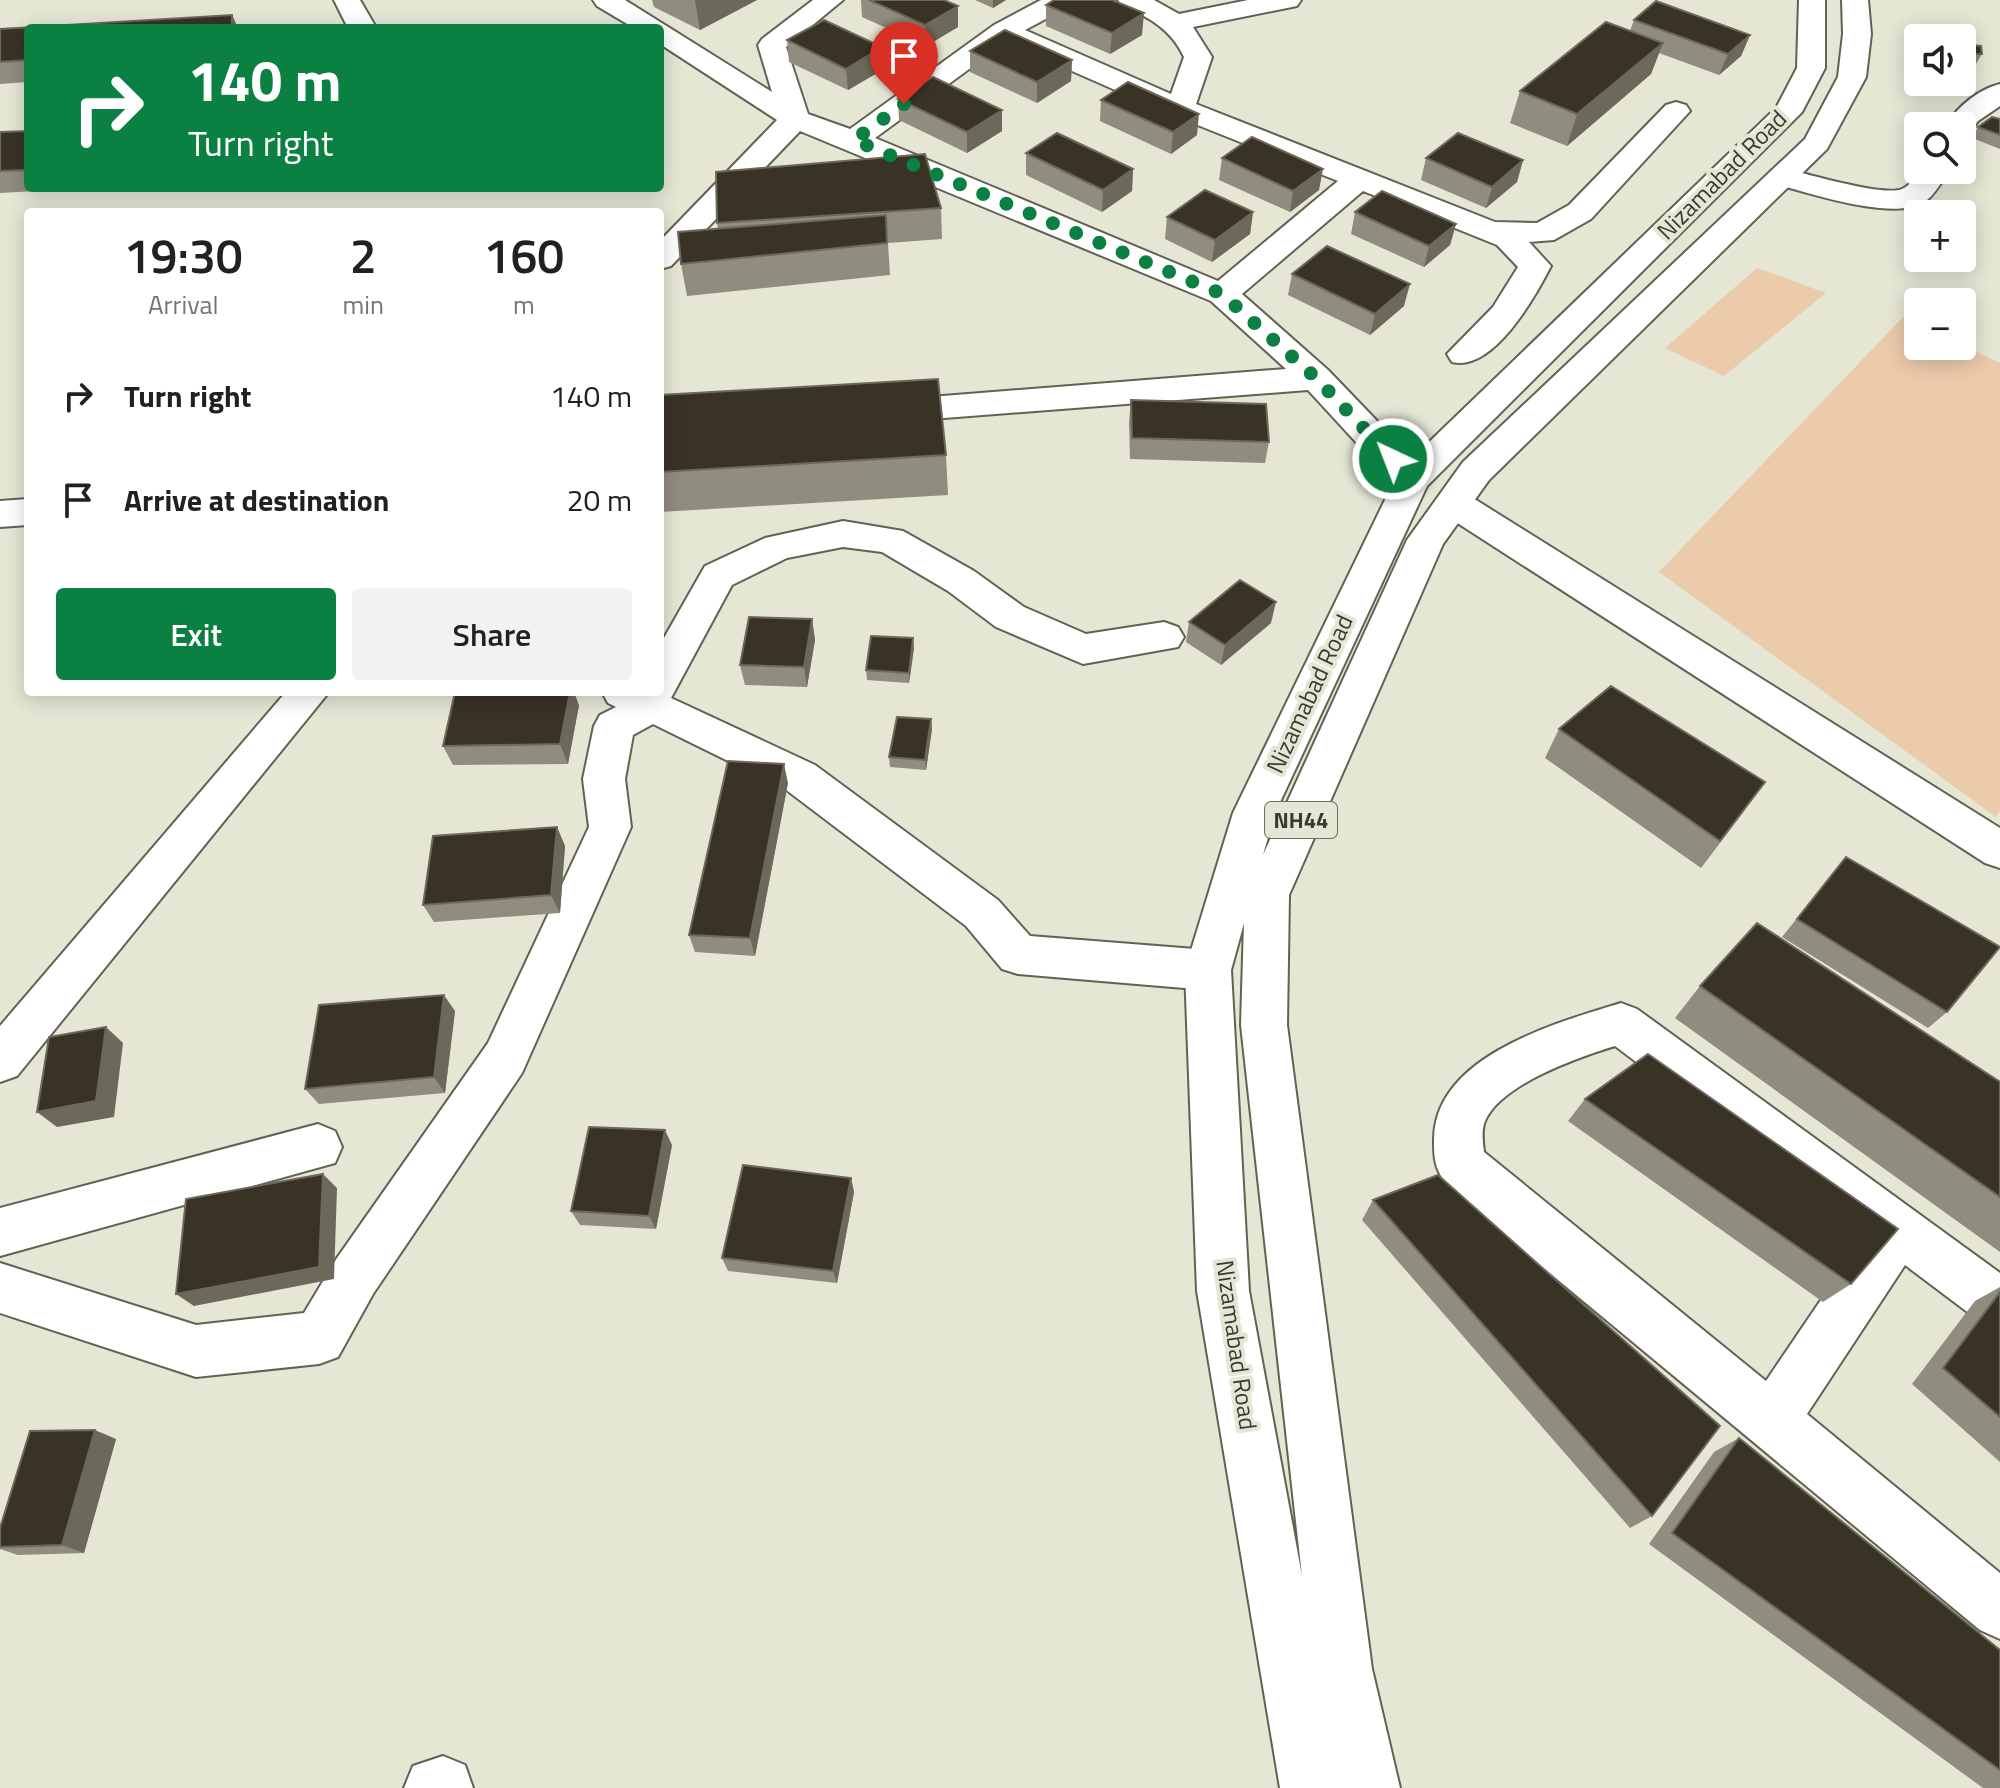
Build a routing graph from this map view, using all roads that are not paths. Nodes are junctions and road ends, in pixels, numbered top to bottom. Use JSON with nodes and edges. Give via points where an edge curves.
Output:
{"nodes":[{"id":1,"x":347,"y":0,"type":"edge"},
{"id":2,"x":830,"y":0,"type":"edge"},
{"id":3,"x":1061,"y":0,"type":"edge"},
{"id":4,"x":1131,"y":0,"type":"edge"},
{"id":5,"x":1288,"y":0,"type":"edge"},
{"id":6,"x":1812,"y":0,"type":"edge"},
{"id":7,"x":615,"y":1,"type":"edge"},
{"id":8,"x":1856,"y":17,"type":"edge"},
{"id":9,"x":1175,"y":23,"type":"junction"},
{"id":10,"x":360,"y":24,"type":"edge"},
{"id":11,"x":647,"y":24,"type":"edge"},
{"id":12,"x":1004,"y":31,"type":"junction"},
{"id":13,"x":664,"y":35,"type":"edge"},
{"id":14,"x":2000,"y":93,"type":"edge"},
{"id":15,"x":1180,"y":108,"type":"junction"},
{"id":16,"x":1676,"y":111,"type":"dead end"},
{"id":17,"x":1972,"y":112,"type":"edge"},
{"id":18,"x":795,"y":119,"type":"junction"},
{"id":19,"x":854,"y":140,"type":"junction"},
{"id":20,"x":1782,"y":177,"type":"junction"},
{"id":21,"x":1358,"y":180,"type":"junction"},
{"id":22,"x":1925,"y":184,"type":"edge"},
{"id":23,"x":1491,"y":231,"type":"junction"},
{"id":24,"x":664,"y":255,"type":"edge"},
{"id":25,"x":1222,"y":294,"type":"junction"},
{"id":26,"x":1464,"y":354,"type":"dead end"},
{"id":27,"x":1316,"y":378,"type":"junction"},
{"id":28,"x":847,"y":415,"type":"edge"},
{"id":29,"x":1412,"y":480,"type":"junction"},
{"id":30,"x":1455,"y":504,"type":"junction"},
{"id":31,"x":24,"y":512,"type":"edge"},
{"id":32,"x":0,"y":514,"type":"edge"},
{"id":33,"x":1164,"y":637,"type":"dead end"},
{"id":34,"x":664,"y":663,"type":"edge"},
{"id":35,"x":306,"y":696,"type":"edge"},
{"id":36,"x":645,"y":696,"type":"edge"},
{"id":37,"x":653,"y":696,"type":"edge"},
{"id":38,"x":2000,"y":850,"type":"edge"},
{"id":39,"x":1208,"y":970,"type":"junction"},
{"id":40,"x":0,"y":1061,"type":"edge"},
{"id":41,"x":318,"y":1147,"type":"dead end"},
{"id":42,"x":1898,"y":1231,"type":"junction"},
{"id":43,"x":0,"y":1232,"type":"edge"},
{"id":44,"x":0,"y":1288,"type":"edge"},
{"id":45,"x":2000,"y":1305,"type":"edge"},
{"id":46,"x":1772,"y":1420,"type":"junction"},
{"id":47,"x":2000,"y":1610,"type":"edge"},
{"id":48,"x":443,"y":1787,"type":"edge"},
{"id":49,"x":435,"y":1788,"type":"edge"},
{"id":50,"x":1311,"y":1788,"type":"edge"},
{"id":51,"x":1369,"y":1788,"type":"edge"}],
"edges":[{"from":1,"to":10,"type":"main road"},
{"from":2,"to":18,"type":"main road","via":[[772,45]]},
{"from":3,"to":12,"type":"main road"},
{"from":4,"to":9,"type":"main road","via":[[1165,13]]},
{"from":5,"to":9,"type":"main road"},
{"from":6,"to":29,"type":"main road","name":"Nizamabad Road","number":"NH44","via":[[1811,68],[1788,112]]},
{"from":7,"to":11,"type":"main road"},
{"from":8,"to":20,"type":"main road","number":"NH44","via":[[1852,77],[1817,143]]},
{"from":9,"to":15,"type":"main road","via":[[1198,57]]},
{"from":12,"to":15,"type":"main road"},
{"from":12,"to":19,"type":"main road"},
{"from":13,"to":18,"type":"main road"},
{"from":14,"to":17,"type":"main road"},
{"from":15,"to":21,"type":"main road"},
{"from":16,"to":23,"type":"main road","via":[[1580,212],[1543,233]]},
{"from":18,"to":19,"type":"main road"},
{"from":18,"to":24,"type":"main road"},
{"from":19,"to":25,"type":"main road"},
{"from":20,"to":22,"type":"main road","via":[[1885,199],[1909,198]]},
{"from":20,"to":30,"type":"main road","number":"NH44","via":[[1476,471]]},
{"from":21,"to":23,"type":"main road"},
{"from":21,"to":25,"type":"main road"},
{"from":23,"to":26,"type":"main road","via":[[1508,238],[1535,266],[1493,331]]},
{"from":25,"to":27,"type":"main road"},
{"from":27,"to":28,"type":"main road"},
{"from":27,"to":29,"type":"main road"},
{"from":29,"to":39,"type":"main road","name":"Nizamabad Road","number":"NH44","via":[[1254,813]]},
{"from":30,"to":38,"type":"main road"},
{"from":30,"to":51,"type":"main road","number":"NH44","via":[[1426,540],[1267,895],[1264,1025],[1342,1669]]},
{"from":31,"to":32,"type":"main road"},
{"from":33,"to":34,"type":"main road","via":[[1083,649],[1010,617],[890,540],[843,534],[778,547],[718,576]]},
{"from":35,"to":40,"type":"main road"},
{"from":36,"to":44,"type":"main road","via":[[639,713],[614,726],[604,779],[610,827],[505,1058],[355,1276],[319,1338],[196,1351]]},
{"from":37,"to":39,"type":"main road","via":[[800,777],[982,913],[1018,955]]},
{"from":39,"to":50,"type":"main road","name":"Nizamabad Road","number":"NH44","via":[[1223,1291]]},
{"from":41,"to":43,"type":"main road"},
{"from":42,"to":45,"type":"main road"},
{"from":42,"to":46,"type":"main road"},
{"from":42,"to":46,"type":"main road","via":[[1621,1024],[1559,1042],[1483,1086],[1461,1119],[1459,1162]]},
{"from":46,"to":47,"type":"main road"},
{"from":48,"to":49,"type":"main road"}]}
